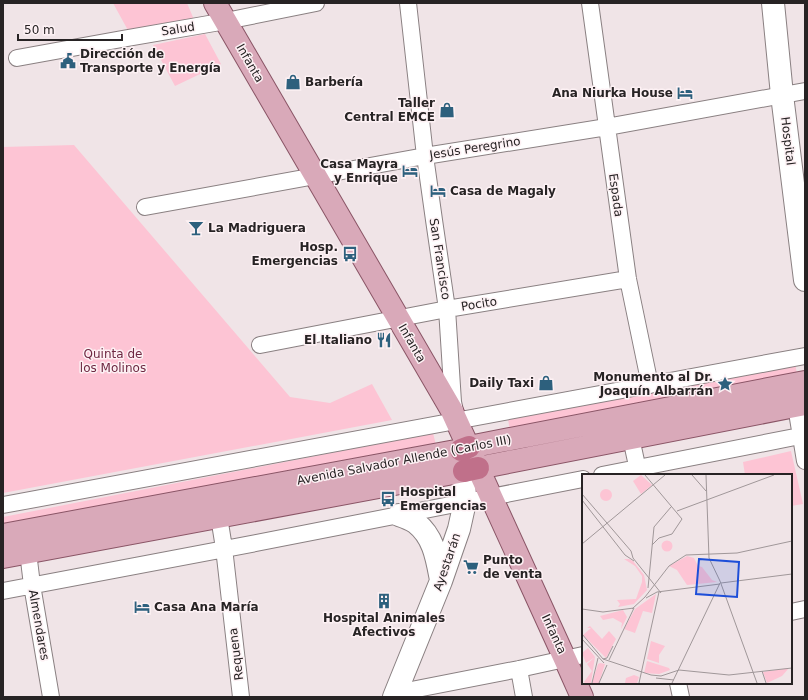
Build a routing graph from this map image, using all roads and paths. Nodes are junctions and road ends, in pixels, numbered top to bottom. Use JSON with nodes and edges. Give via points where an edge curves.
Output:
{"nodes":[{"id":1,"x":316,"y":3,"type":"edge"},
{"id":2,"x":408,"y":3,"type":"edge"},
{"id":3,"x":590,"y":3,"type":"edge"},
{"id":4,"x":772,"y":3,"type":"edge"},
{"id":5,"x":221,"y":12,"type":"edge"},
{"id":6,"x":16,"y":58,"type":"dead end"},
{"id":7,"x":805,"y":91,"type":"edge"},
{"id":8,"x":782,"y":95,"type":"junction"},
{"id":9,"x":607,"y":127,"type":"junction"},
{"id":10,"x":425,"y":156,"type":"junction"},
{"id":11,"x":316,"y":176,"type":"junction"},
{"id":12,"x":145,"y":207,"type":"dead end"},
{"id":13,"x":803,"y":247,"type":"edge"},
{"id":14,"x":628,"y":279,"type":"junction"},
{"id":15,"x":805,"y":280,"type":"edge"},
{"id":16,"x":447,"y":309,"type":"junction"},
{"id":17,"x":398,"y":318,"type":"junction"},
{"id":18,"x":260,"y":345,"type":"dead end"},
{"id":19,"x":805,"y":356,"type":"edge"},
{"id":20,"x":805,"y":382,"type":"edge"},
{"id":21,"x":650,"y":385,"type":"junction"},
{"id":22,"x":802,"y":401,"type":"edge"},
{"id":23,"x":456,"y":421,"type":"junction"},
{"id":24,"x":803,"y":436,"type":"edge"},
{"id":25,"x":631,"y":438,"type":"junction"},
{"id":26,"x":472,"y":447,"type":"junction"},
{"id":27,"x":805,"y":460,"type":"edge"},
{"id":28,"x":471,"y":470,"type":"junction"},
{"id":29,"x":638,"y":472,"type":"edge"},
{"id":30,"x":614,"y":474,"type":"edge"},
{"id":31,"x":582,"y":479,"type":"edge"},
{"id":32,"x":492,"y":497,"type":"junction"},
{"id":33,"x":465,"y":502,"type":"junction"},
{"id":34,"x":3,"y":505,"type":"edge"},
{"id":35,"x":399,"y":515,"type":"junction"},
{"id":36,"x":219,"y":517,"type":"junction"},
{"id":37,"x":3,"y":535,"type":"edge"},
{"id":38,"x":224,"y":548,"type":"junction"},
{"id":39,"x":28,"y":552,"type":"junction"},
{"id":40,"x":3,"y":556,"type":"edge"},
{"id":41,"x":441,"y":581,"type":"junction"},
{"id":42,"x":32,"y":585,"type":"junction"},
{"id":43,"x":3,"y":590,"type":"edge"},
{"id":44,"x":805,"y":609,"type":"edge"},
{"id":45,"x":792,"y":612,"type":"edge"},
{"id":46,"x":574,"y":657,"type":"edge"},
{"id":47,"x":520,"y":669,"type":"junction"},
{"id":48,"x":678,"y":684,"type":"edge"},
{"id":49,"x":395,"y":695,"type":"edge"},
{"id":50,"x":51,"y":697,"type":"edge"},
{"id":51,"x":241,"y":697,"type":"edge"},
{"id":52,"x":524,"y":697,"type":"edge"},
{"id":53,"x":582,"y":697,"type":"edge"},
{"id":54,"x":681,"y":697,"type":"edge"}],
"edges":[{"from":1,"to":5,"type":"street","name":"Salud"},
{"from":2,"to":10,"type":"street","name":"San Francisco"},
{"from":3,"to":9,"type":"street","name":"Espada"},
{"from":4,"to":8,"type":"main road","name":"Hospital"},
{"from":5,"to":6,"type":"street","name":"Salud","via":[[122,39]]},
{"from":5,"to":11,"type":"main road","name":"Infanta"},
{"from":7,"to":8,"type":"street","name":"Jesús Peregrino"},
{"from":8,"to":9,"type":"street","name":"Jesús Peregrino"},
{"from":8,"to":13,"type":"main road","name":"Hospital"},
{"from":9,"to":10,"type":"street","name":"Jesús Peregrino"},
{"from":9,"to":14,"type":"street","name":"Espada"},
{"from":10,"to":11,"type":"street","name":"Jesús Peregrino"},
{"from":10,"to":16,"type":"street","name":"San Francisco"},
{"from":11,"to":12,"type":"street","name":"Jesús Peregrino"},
{"from":11,"to":17,"type":"main road","name":"Infanta"},
{"from":13,"to":15,"type":"main road","name":"Hospital"},
{"from":14,"to":16,"type":"street","name":"Pocito"},
{"from":14,"to":21,"type":"street","name":"Espada"},
{"from":16,"to":17,"type":"street","name":"Pocito"},
{"from":16,"to":23,"type":"street","name":"San Francisco"},
{"from":17,"to":18,"type":"street","name":"Pocito"},
{"from":17,"to":23,"type":"main road","name":"Infanta"},
{"from":19,"to":21,"type":"street"},
{"from":20,"to":26,"type":"main road","name":"Avenida Salvador Allende (Carlos III)"},
{"from":21,"to":23,"type":"street"},
{"from":22,"to":24,"type":"street"},
{"from":22,"to":25,"type":"main road","name":"Avenida Salvador Allende (Carlos III)"},
{"from":23,"to":26,"type":"main road","name":"Infanta"},
{"from":23,"to":34,"type":"street"},
{"from":24,"to":27,"type":"street"},
{"from":24,"to":29,"type":"street"},
{"from":25,"to":28,"type":"main road","name":"Avenida Salvador Allende (Carlos III)"},
{"from":25,"to":29,"type":"street"},
{"from":26,"to":28,"type":"main road","name":"Infanta"},
{"from":26,"to":37,"type":"main road","name":"Avenida Salvador Allende (Carlos III)"},
{"from":28,"to":32,"type":"main road","name":"Infanta"},
{"from":28,"to":33,"type":"main road","name":"Ayestarán"},
{"from":28,"to":36,"type":"main road","name":"Avenida Salvador Allende (Carlos III)"},
{"from":29,"to":30,"type":"street"},
{"from":31,"to":32,"type":"street"},
{"from":32,"to":33,"type":"street"},
{"from":32,"to":46,"type":"main road","name":"Infanta"},
{"from":33,"to":35,"type":"street"},
{"from":33,"to":41,"type":"main road","name":"Ayestarán","via":[[459,529]]},
{"from":35,"to":38,"type":"street"},
{"from":35,"to":41,"type":"main road","via":[[417,523],[432,543]]},
{"from":36,"to":38,"type":"street","name":"Requena"},
{"from":36,"to":39,"type":"main road","name":"Avenida Salvador Allende (Carlos III)"},
{"from":38,"to":42,"type":"street"},
{"from":38,"to":51,"type":"street","name":"Requena"},
{"from":39,"to":40,"type":"main road","name":"Avenida Salvador Allende (Carlos III)"},
{"from":39,"to":42,"type":"street","name":"Almendares"},
{"from":41,"to":49,"type":"main road","name":"Ayestarán"},
{"from":42,"to":43,"type":"street"},
{"from":42,"to":50,"type":"street","name":"Almendares"},
{"from":44,"to":45,"type":"street"},
{"from":46,"to":47,"type":"street"},
{"from":46,"to":53,"type":"main road","name":"Infanta"},
{"from":47,"to":49,"type":"street"},
{"from":47,"to":52,"type":"street"},
{"from":48,"to":54,"type":"street"}]}
